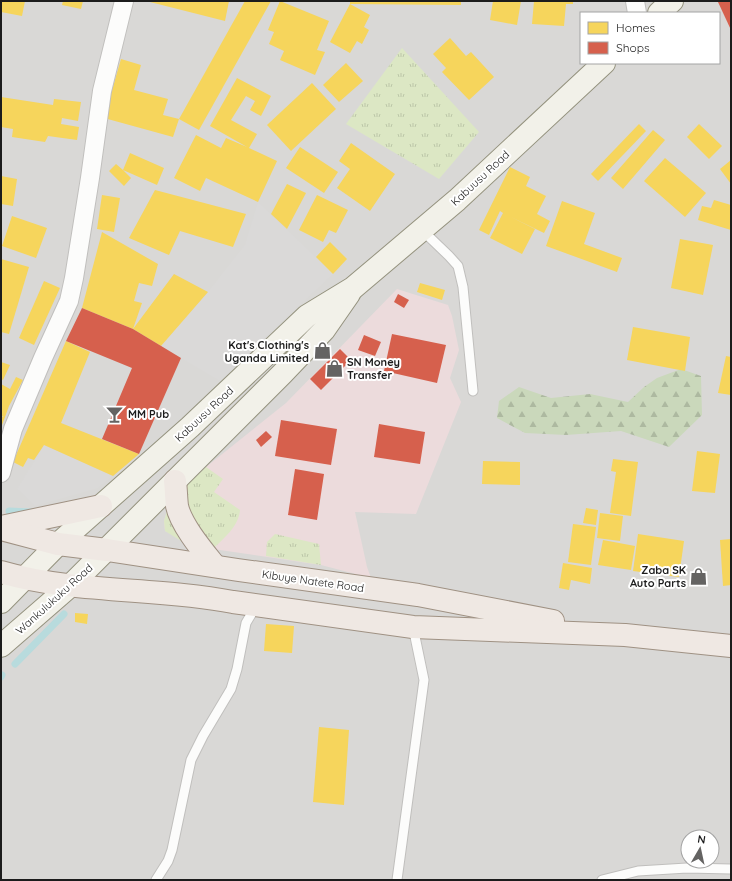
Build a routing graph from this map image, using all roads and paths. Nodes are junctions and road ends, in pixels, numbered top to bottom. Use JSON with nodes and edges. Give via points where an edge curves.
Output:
{"nodes":[{"id":1,"x":124,"y":1,"type":"edge"},
{"id":2,"x":635,"y":1,"type":"edge"},
{"id":3,"x":672,"y":1,"type":"edge"},
{"id":4,"x":637,"y":12,"type":"edge"},
{"id":5,"x":660,"y":12,"type":"edge"},
{"id":6,"x":603,"y":64,"type":"edge"},
{"id":7,"x":422,"y":230,"type":"junction"},
{"id":8,"x":353,"y":288,"type":"junction"},
{"id":9,"x":473,"y":391,"type":"dead end"},
{"id":10,"x":1,"y":473,"type":"edge"},
{"id":11,"x":175,"y":481,"type":"junction"},
{"id":12,"x":101,"y":506,"type":"junction"},
{"id":13,"x":1,"y":528,"type":"edge"},
{"id":14,"x":58,"y":544,"type":"junction"},
{"id":15,"x":107,"y":550,"type":"junction"},
{"id":16,"x":215,"y":566,"type":"junction"},
{"id":17,"x":1,"y":572,"type":"edge"},
{"id":18,"x":24,"y":579,"type":"junction"},
{"id":19,"x":70,"y":586,"type":"junction"},
{"id":20,"x":1,"y":602,"type":"edge"},
{"id":21,"x":257,"y":605,"type":"junction"},
{"id":22,"x":413,"y":627,"type":"junction"},
{"id":23,"x":625,"y":635,"type":"junction"},
{"id":24,"x":1,"y":646,"type":"edge"},
{"id":25,"x":731,"y":646,"type":"edge"},
{"id":26,"x":731,"y":869,"type":"edge"},
{"id":27,"x":156,"y":880,"type":"edge"},
{"id":28,"x":397,"y":880,"type":"edge"},
{"id":29,"x":602,"y":880,"type":"edge"}],
"edges":[{"from":1,"to":10,"type":"street","via":[[102,91],[69,302],[13,429]]},
{"from":2,"to":4,"type":"street"},
{"from":3,"to":5,"type":"street"},
{"from":6,"to":7,"type":"street","name":"Kabuusu Road"},
{"from":7,"to":8,"type":"street","name":"Kabuusu Road"},
{"from":7,"to":9,"type":"lane","via":[[458,266],[463,288]]},
{"from":8,"to":11,"type":"street","name":"Kabuusu Road","via":[[324,330]]},
{"from":8,"to":12,"type":"street","name":"Kabuusu Road","via":[[308,316]]},
{"from":11,"to":15,"type":"street","name":"Kabuusu Road"},
{"from":11,"to":16,"type":"main road","via":[[177,508],[196,543]]},
{"from":12,"to":13,"type":"main road"},
{"from":12,"to":14,"type":"street","name":"Kabuusu Road"},
{"from":13,"to":14,"type":"main road","name":"Kibuye Natete Road"},
{"from":14,"to":15,"type":"main road","name":"Kibuye Natete Road"},
{"from":14,"to":18,"type":"street"},
{"from":15,"to":16,"type":"main road","name":"Kibuye Natete Road"},
{"from":15,"to":19,"type":"street","name":"Wankulukuku Road"},
{"from":16,"to":23,"type":"main road","name":"Kibuye Natete Road","via":[[418,595]]},
{"from":17,"to":18,"type":"main road","name":"Kibuye Natete Road"},
{"from":18,"to":19,"type":"main road","name":"Kibuye Natete Road"},
{"from":18,"to":20,"type":"street"},
{"from":19,"to":21,"type":"main road","name":"Kibuye Natete Road","via":[[209,598]]},
{"from":19,"to":24,"type":"street","name":"Wankulukuku Road"},
{"from":21,"to":22,"type":"main road","name":"Kibuye Natete Road"},
{"from":21,"to":27,"type":"lane","via":[[246,623],[237,669],[230,689],[191,760],[172,850]]},
{"from":22,"to":23,"type":"main road","name":"Kibuye Natete Road"},
{"from":22,"to":28,"type":"lane","via":[[424,680]]},
{"from":23,"to":25,"type":"main road","name":"Kibuye Natete Road"},
{"from":26,"to":29,"type":"lane","via":[[638,871]]}]}
